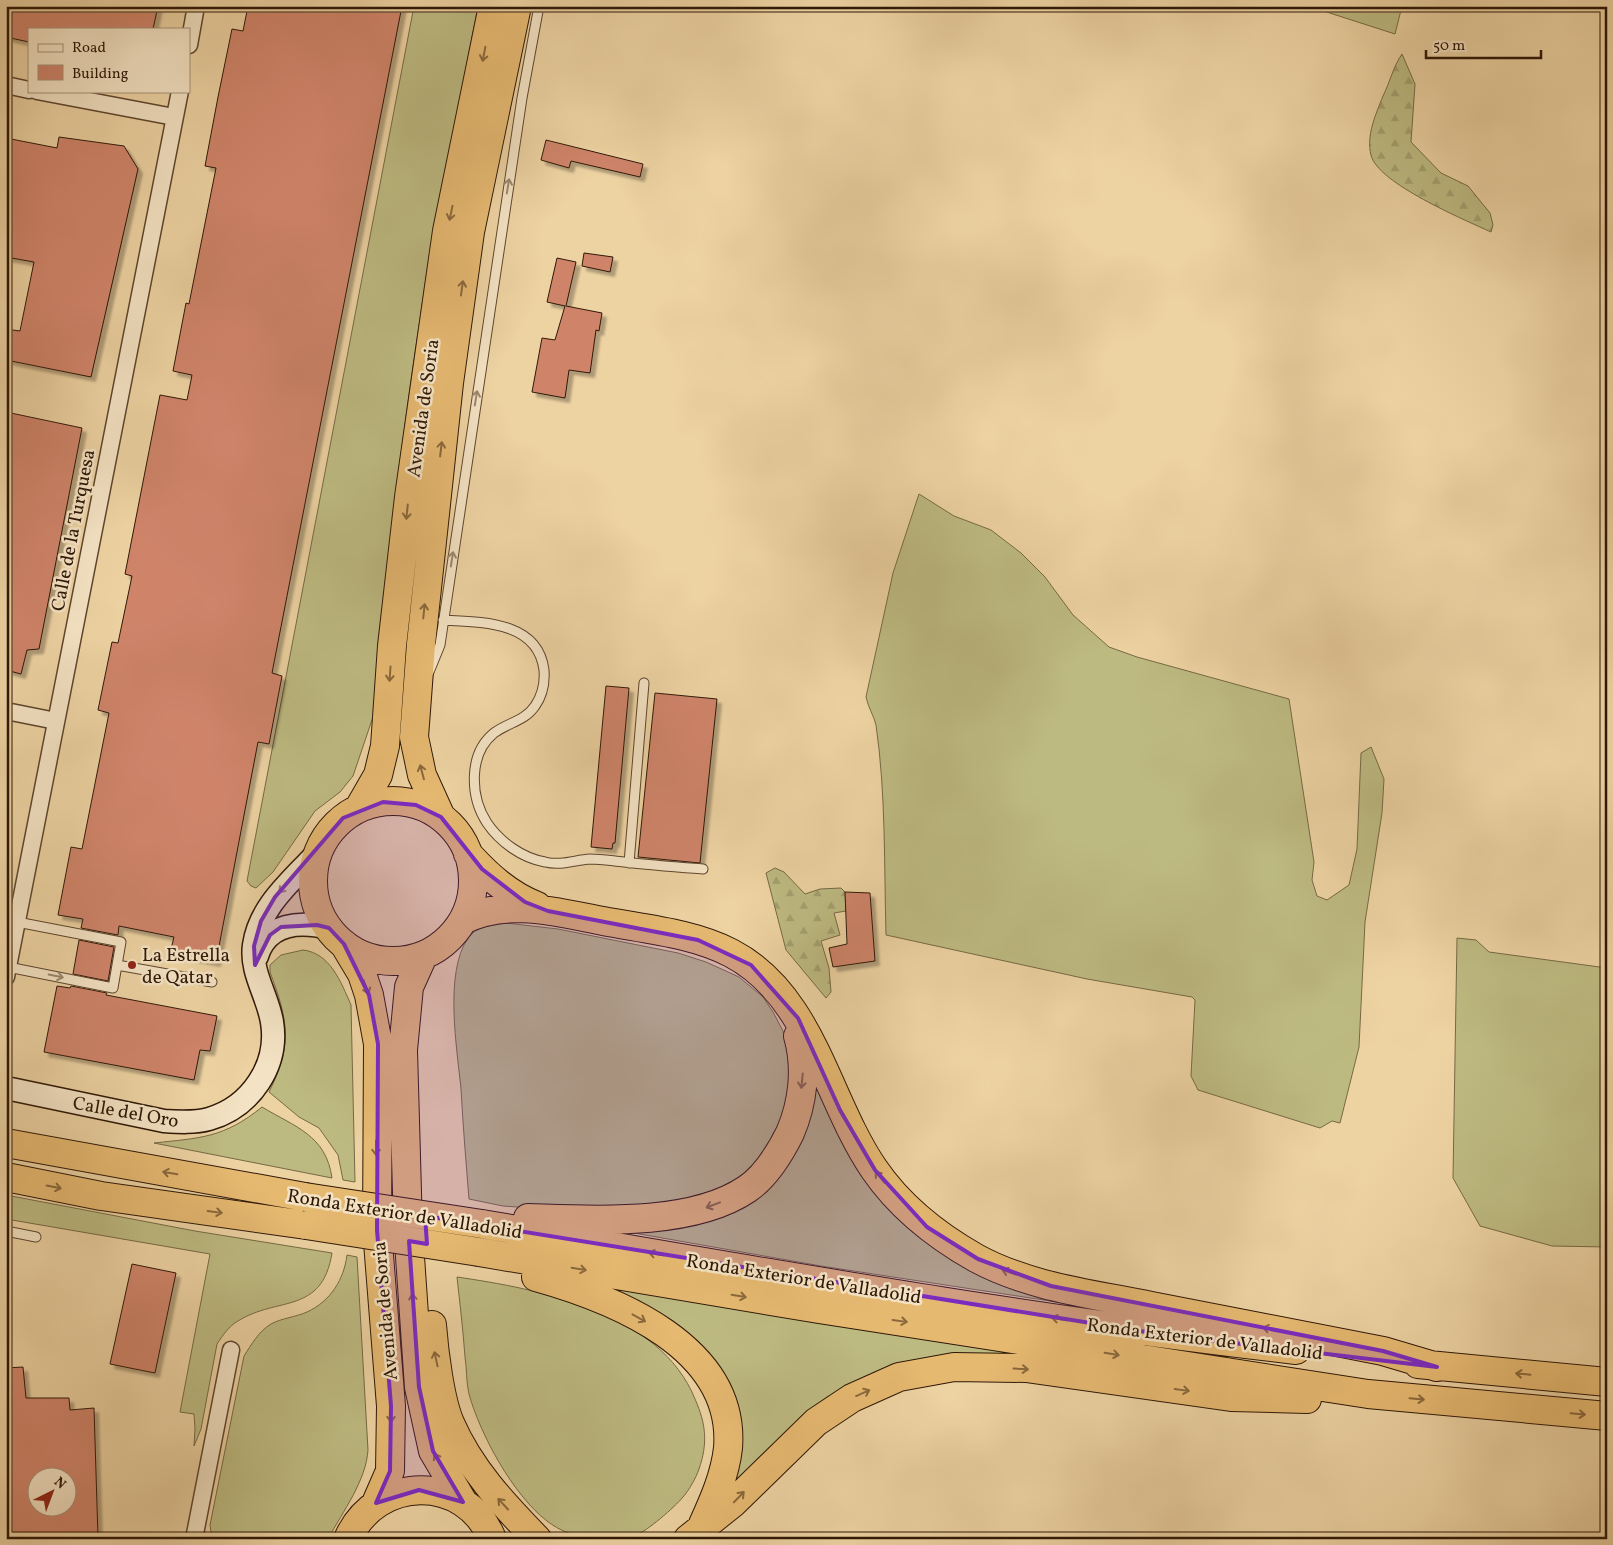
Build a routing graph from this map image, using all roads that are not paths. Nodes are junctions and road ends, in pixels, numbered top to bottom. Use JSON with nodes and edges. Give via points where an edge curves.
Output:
{"nodes":[{"id":1,"x":196,"y":6,"type":"edge"},
{"id":2,"x":493,"y":6,"type":"edge"},
{"id":3,"x":517,"y":6,"type":"edge"},
{"id":4,"x":539,"y":6,"type":"edge"},
{"id":5,"x":190,"y":39,"type":"edge"},
{"id":6,"x":6,"y":85,"type":"edge"},
{"id":7,"x":28,"y":90,"type":"edge"},
{"id":8,"x":42,"y":92,"type":"edge"},
{"id":9,"x":180,"y":92,"type":"edge"},
{"id":10,"x":174,"y":117,"type":"junction"},
{"id":11,"x":443,"y":620,"type":"junction"},
{"id":12,"x":644,"y":683,"type":"dead end"},
{"id":13,"x":417,"y":688,"type":"junction"},
{"id":14,"x":6,"y":711,"type":"edge"},
{"id":15,"x":56,"y":721,"type":"junction"},
{"id":16,"x":359,"y":808,"type":"junction"},
{"id":17,"x":441,"y":817,"type":"junction"},
{"id":18,"x":318,"y":852,"type":"junction"},
{"id":19,"x":468,"y":854,"type":"junction"},
{"id":20,"x":629,"y":863,"type":"junction"},
{"id":21,"x":703,"y":869,"type":"dead end"},
{"id":22,"x":548,"y":911,"type":"junction"},
{"id":23,"x":463,"y":920,"type":"junction"},
{"id":24,"x":17,"y":922,"type":"junction"},
{"id":25,"x":336,"y":936,"type":"junction"},
{"id":26,"x":423,"y":956,"type":"junction"},
{"id":27,"x":117,"y":965,"type":"junction"},
{"id":28,"x":255,"y":965,"type":"junction"},
{"id":29,"x":7,"y":972,"type":"edge"},
{"id":30,"x":212,"y":982,"type":"dead end"},
{"id":31,"x":785,"y":1000,"type":"junction"},
{"id":32,"x":403,"y":1050,"type":"junction"},
{"id":33,"x":6,"y":1088,"type":"edge"},
{"id":34,"x":6,"y":1142,"type":"edge"},
{"id":35,"x":6,"y":1177,"type":"edge"},
{"id":36,"x":482,"y":1224,"type":"junction"},
{"id":37,"x":6,"y":1231,"type":"edge"},
{"id":38,"x":36,"y":1237,"type":"dead end"},
{"id":39,"x":479,"y":1252,"type":"junction"},
{"id":40,"x":231,"y":1350,"type":"dead end"},
{"id":41,"x":1437,"y":1367,"type":"junction"},
{"id":42,"x":1607,"y":1382,"type":"edge"},
{"id":43,"x":1368,"y":1394,"type":"junction"},
{"id":44,"x":1607,"y":1416,"type":"edge"},
{"id":45,"x":463,"y":1502,"type":"junction"},
{"id":46,"x":376,"y":1503,"type":"junction"},
{"id":47,"x":695,"y":1533,"type":"edge"},
{"id":48,"x":194,"y":1539,"type":"edge"},
{"id":49,"x":348,"y":1539,"type":"edge"},
{"id":50,"x":492,"y":1539,"type":"edge"},
{"id":51,"x":537,"y":1539,"type":"edge"}],
"edges":[{"from":1,"to":5,"type":"street"},
{"from":2,"to":16,"type":"highway","name":"Avenida de Soria","one_way":true,"via":[[447,231],[409,497],[392,646],[385,746],[378,775]]},
{"from":13,"to":3,"type":"highway","name":"Avenida de Soria","one_way":true,"via":[[435,495],[469,242]]},
{"from":11,"to":4,"type":"lane","one_way":true,"via":[[522,98]]},
{"from":6,"to":7,"type":"street"},
{"from":8,"to":10,"type":"street"},
{"from":9,"to":10,"type":"street","name":"Calle de la Turquesa"},
{"from":10,"to":15,"type":"street","name":"Calle de la Turquesa"},
{"from":11,"to":13,"type":"lane","via":[[440,645],[431,670]]},
{"from":11,"to":20,"type":"lane","via":[[488,623],[519,632],[537,650],[543,666],[543,686],[535,706],[488,739],[477,759],[476,797],[493,831],[520,852],[546,863],[571,864],[589,859]]},
{"from":12,"to":20,"type":"lane"},
{"from":17,"to":13,"type":"highway","name":"Avenida de Soria","one_way":true,"via":[[422,775],[414,737]]},
{"from":14,"to":15,"type":"street"},
{"from":15,"to":24,"type":"street","name":"Calle de la Turquesa"},
{"from":16,"to":17,"type":"highway","via":[[395,801],[416,805]]},
{"from":16,"to":18,"type":"highway","via":[[342,818],[329,832]]},
{"from":17,"to":19,"type":"highway","via":[[457,833]]},
{"from":18,"to":25,"type":"highway","via":[[312,887],[317,906]]},
{"from":18,"to":28,"type":"street","name":"Calle del Oro","one_way":true,"via":[[275,897],[261,921],[254,946]]},
{"from":19,"to":22,"type":"highway","via":[[513,895]]},
{"from":19,"to":23,"type":"highway","via":[[472,892]]},
{"from":20,"to":21,"type":"lane"},
{"from":22,"to":23,"type":"highway","via":[[493,909]]},
{"from":22,"to":31,"type":"highway","via":[[698,940],[730,952],[751,965]]},
{"from":23,"to":26,"type":"highway","via":[[439,948]]},
{"from":24,"to":27,"type":"lane","via":[[122,942]]},
{"from":24,"to":29,"type":"street","name":"Calle de la Turquesa"},
{"from":25,"to":26,"type":"highway","via":[[363,955],[382,961],[404,961]]},
{"from":25,"to":28,"type":"street","via":[[306,923],[281,928],[270,935],[259,951]]},
{"from":25,"to":46,"type":"highway","name":"Avenida de Soria","one_way":true,"via":[[362,974],[378,1044],[377,1230],[391,1406],[390,1471]]},
{"from":26,"to":32,"type":"highway","name":"Avenida de Soria","via":[[409,987]]},
{"from":29,"to":27,"type":"lane","one_way":true,"via":[[113,988]]},
{"from":27,"to":30,"type":"lane"},
{"from":28,"to":33,"type":"street","name":"Calle del Oro","via":[[272,1021],[271,1056],[267,1069],[254,1088],[222,1115],[202,1120],[164,1121]]},
{"from":31,"to":36,"type":"highway","one_way":true,"via":[[801,1046],[803,1075],[800,1098],[782,1149],[747,1189],[698,1210],[619,1220],[507,1217]]},
{"from":41,"to":31,"type":"highway","one_way":true,"via":[[1383,1350],[1051,1286],[978,1259],[927,1226],[874,1170],[840,1110],[805,1031]]},
{"from":45,"to":32,"type":"highway","name":"Avenida de Soria","one_way":true,"via":[[433,1450],[419,1387],[408,1228]]},
{"from":51,"to":32,"type":"highway","one_way":true,"via":[[499,1500],[468,1458],[449,1421],[434,1352],[422,1162]]},
{"from":36,"to":34,"type":"highway","name":"Ronda Exterior de Valladolid","one_way":true,"bridge":true,"via":[[305,1197]]},
{"from":35,"to":39,"type":"highway","name":"Ronda Exterior de Valladolid","one_way":true,"bridge":true,"via":[[101,1196]]},
{"from":41,"to":36,"type":"highway","name":"Ronda Exterior de Valladolid","one_way":true,"via":[[1165,1335],[810,1280]]},
{"from":37,"to":38,"type":"lane"},
{"from":39,"to":43,"type":"highway","name":"Ronda Exterior de Valladolid","one_way":true,"via":[[819,1310]]},
{"from":39,"to":47,"type":"highway","one_way":true,"via":[[508,1269],[596,1296],[640,1318],[684,1346],[710,1378],[725,1411],[728,1448],[719,1488]]},
{"from":40,"to":48,"type":"street"},
{"from":42,"to":41,"type":"highway","name":"Ronda Exterior de Valladolid","one_way":true},
{"from":43,"to":44,"type":"highway","name":"Ronda Exterior de Valladolid","one_way":true},
{"from":47,"to":43,"type":"highway","one_way":true,"via":[[732,1503],[816,1422],[852,1398],[908,1376],[954,1366],[1026,1368],[1231,1397],[1322,1400]]},
{"from":45,"to":46,"type":"highway","via":[[420,1490],[404,1491]]},
{"from":45,"to":50,"type":"highway","via":[[480,1517]]},
{"from":46,"to":49,"type":"highway","via":[[361,1517]]}]}
